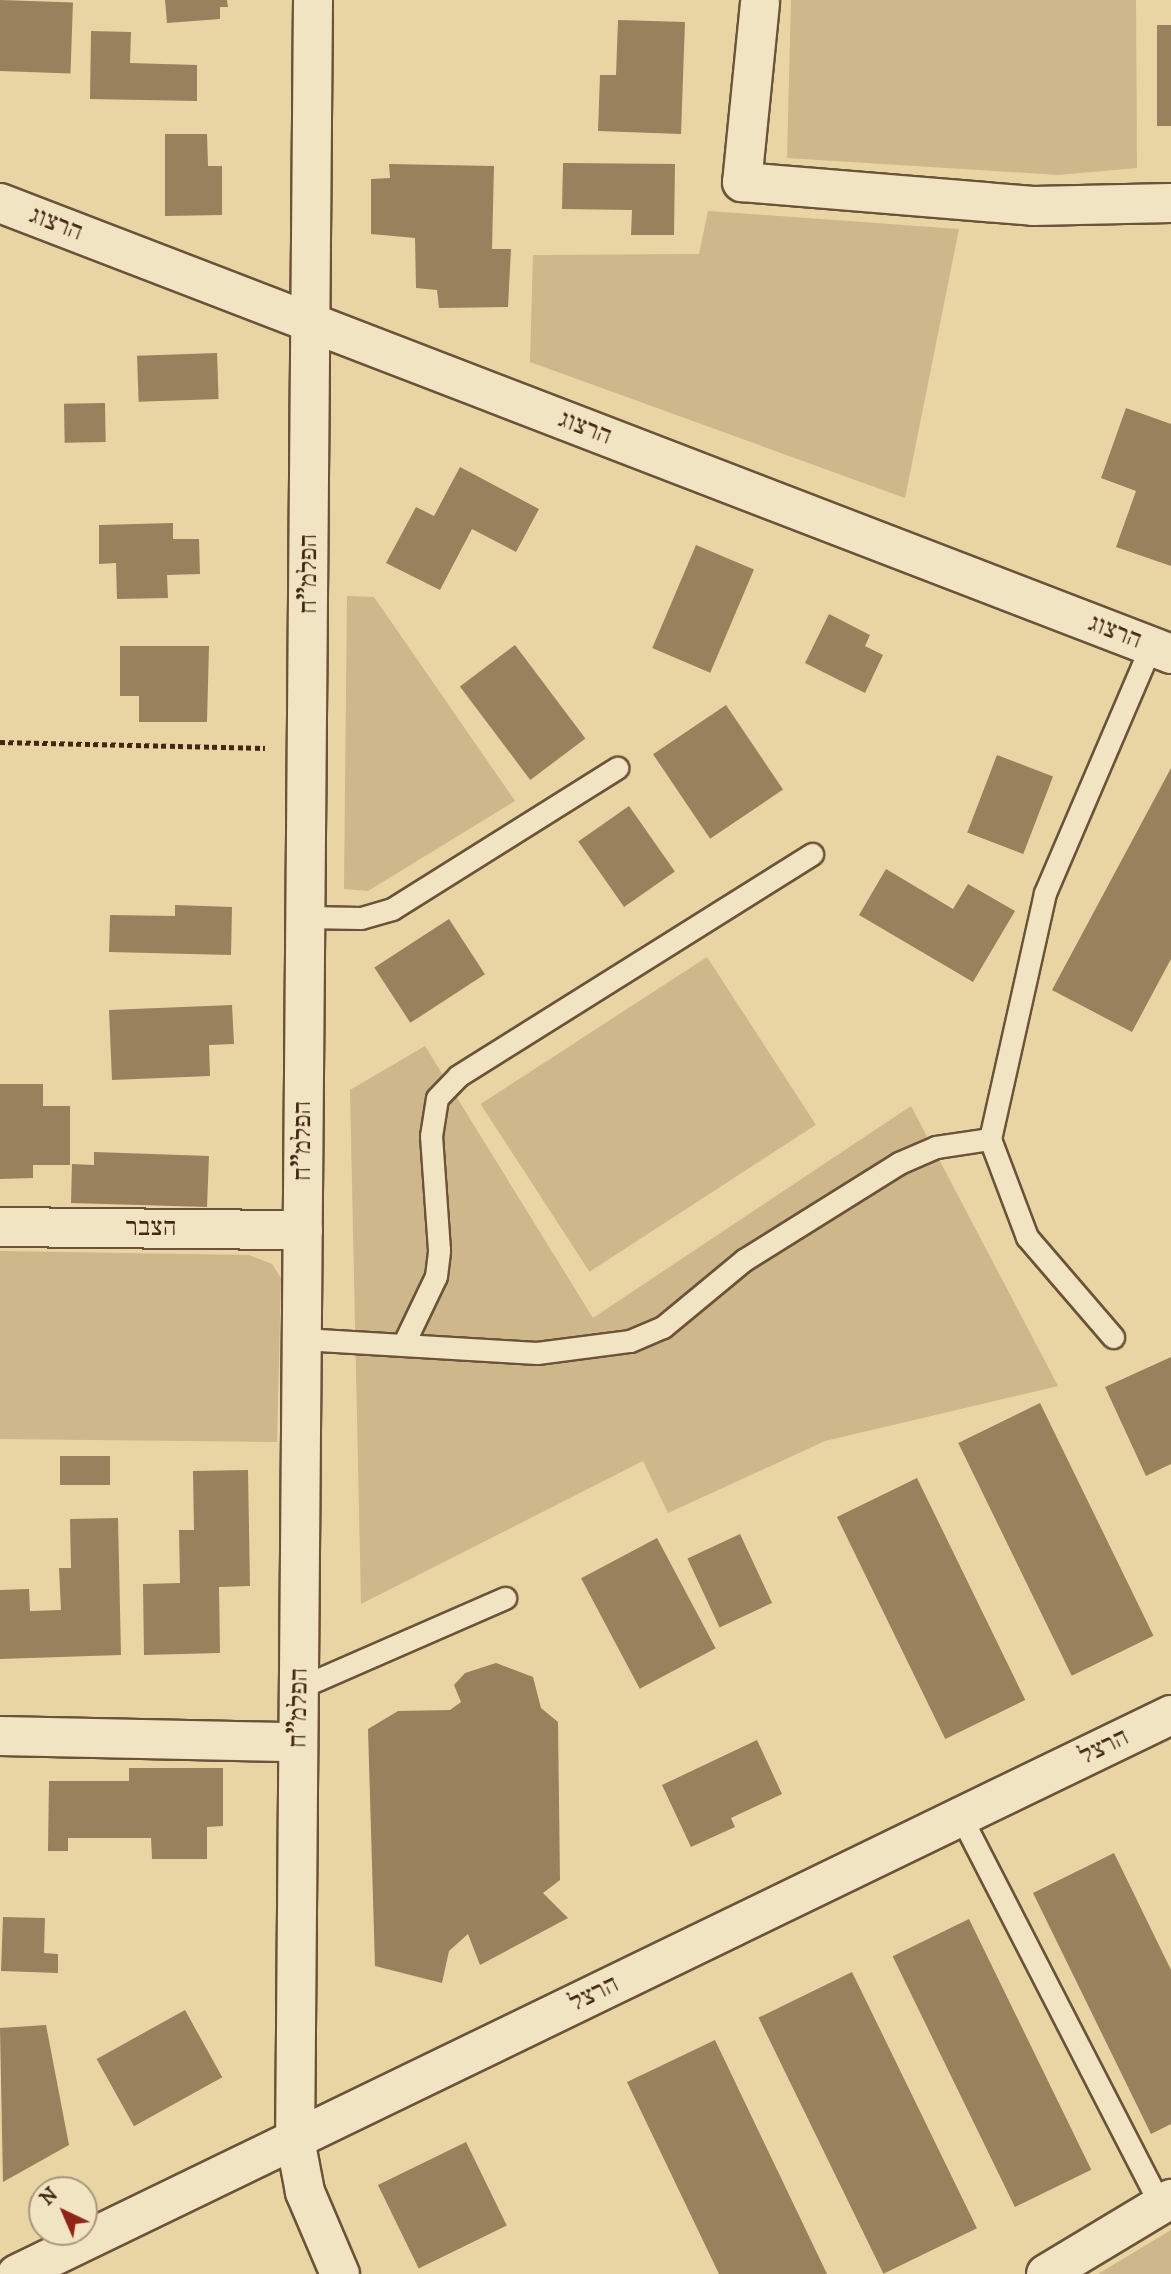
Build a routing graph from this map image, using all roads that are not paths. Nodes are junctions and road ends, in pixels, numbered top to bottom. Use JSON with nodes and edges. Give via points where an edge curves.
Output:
{"nodes":[{"id":1,"x":313,"y":0,"type":"edge"},
{"id":2,"x":760,"y":4,"type":"dead end"},
{"id":3,"x":0,"y":203,"type":"edge"},
{"id":4,"x":1171,"y":203,"type":"edge"},
{"id":5,"x":311,"y":322,"type":"junction"},
{"id":6,"x":1161,"y":650,"type":"edge"},
{"id":7,"x":617,"y":768,"type":"dead end"},
{"id":8,"x":812,"y":854,"type":"dead end"},
{"id":9,"x":305,"y":917,"type":"junction"},
{"id":10,"x":990,"y":1139,"type":"junction"},
{"id":11,"x":0,"y":1227,"type":"edge"},
{"id":12,"x":303,"y":1230,"type":"junction"},
{"id":13,"x":1113,"y":1336,"type":"dead end"},
{"id":14,"x":302,"y":1339,"type":"junction"},
{"id":15,"x":402,"y":1345,"type":"junction"},
{"id":16,"x":505,"y":1598,"type":"dead end"},
{"id":17,"x":299,"y":1688,"type":"junction"},
{"id":18,"x":1171,"y":1715,"type":"edge"},
{"id":19,"x":0,"y":1736,"type":"edge"},
{"id":20,"x":298,"y":1742,"type":"junction"},
{"id":21,"x":961,"y":1816,"type":"junction"},
{"id":22,"x":295,"y":2139,"type":"junction"},
{"id":23,"x":1165,"y":2202,"type":"edge"},
{"id":24,"x":17,"y":2274,"type":"edge"},
{"id":25,"x":340,"y":2274,"type":"edge"},
{"id":26,"x":1046,"y":2274,"type":"edge"}],
"edges":[{"from":1,"to":5,"type":"street","name":"הפלמ\"ח"},
{"from":2,"to":4,"type":"street","via":[[742,182],[1034,206]]},
{"from":3,"to":5,"type":"street","name":"הרצוג"},
{"from":5,"to":6,"type":"street","name":"הרצוג"},
{"from":5,"to":9,"type":"street","name":"הפלמ\"ח"},
{"from":6,"to":10,"type":"lane","via":[[1045,893]]},
{"from":7,"to":9,"type":"lane","via":[[392,909],[361,918]]},
{"from":8,"to":15,"type":"lane","via":[[458,1076],[437,1098],[431,1136],[439,1250],[436,1276]]},
{"from":9,"to":12,"type":"street","name":"הפלמ\"ח"},
{"from":10,"to":13,"type":"lane","via":[[1027,1237]]},
{"from":10,"to":15,"type":"lane","via":[[936,1147],[899,1163],[744,1260],[663,1327],[630,1341],[537,1353]]},
{"from":11,"to":12,"type":"street","name":"הצבר"},
{"from":12,"to":14,"type":"street","name":"הפלמ\"ח"},
{"from":14,"to":15,"type":"lane"},
{"from":14,"to":17,"type":"street","name":"הפלמ\"ח"},
{"from":16,"to":17,"type":"lane"},
{"from":17,"to":20,"type":"street","name":"הפלמ\"ח"},
{"from":18,"to":21,"type":"street","name":"הרצל"},
{"from":19,"to":20,"type":"street"},
{"from":20,"to":22,"type":"street","name":"הפלמ\"ח"},
{"from":21,"to":22,"type":"street","name":"הרצל"},
{"from":21,"to":23,"type":"lane"},
{"from":22,"to":24,"type":"street","name":"הרצל"},
{"from":22,"to":25,"type":"street","name":"הפלמ\"ח","via":[[305,2192]]},
{"from":23,"to":26,"type":"street"}]}
